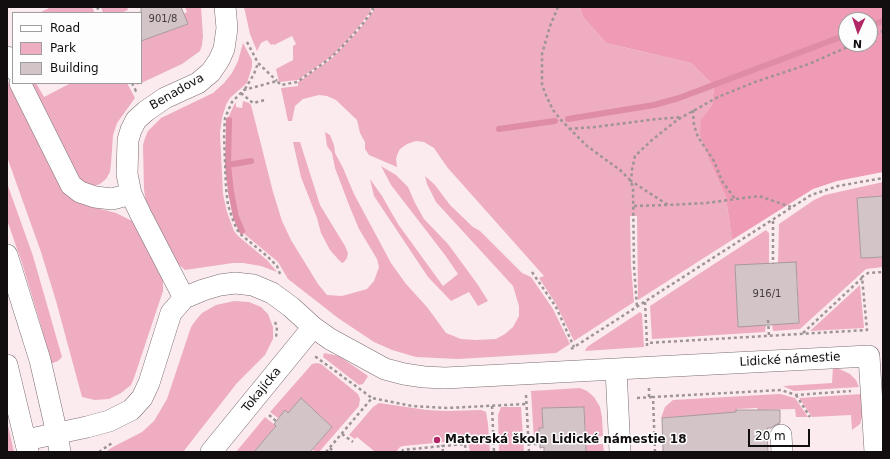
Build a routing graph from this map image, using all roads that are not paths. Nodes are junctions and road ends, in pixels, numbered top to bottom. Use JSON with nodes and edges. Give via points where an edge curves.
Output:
{"nodes":[{"id":1,"x":224,"y":7,"type":"edge"},
{"id":2,"x":7,"y":57,"type":"edge"},
{"id":3,"x":12,"y":67,"type":"edge"},
{"id":4,"x":20,"y":84,"type":"edge"},
{"id":5,"x":131,"y":194,"type":"junction"},
{"id":6,"x":7,"y":255,"type":"edge"},
{"id":7,"x":184,"y":298,"type":"junction"},
{"id":8,"x":313,"y":327,"type":"junction"},
{"id":9,"x":7,"y":365,"type":"edge"},
{"id":10,"x":616,"y":369,"type":"junction"},
{"id":11,"x":59,"y":443,"type":"edge"},
{"id":12,"x":27,"y":446,"type":"edge"},
{"id":13,"x":210,"y":452,"type":"edge"},
{"id":14,"x":620,"y":452,"type":"edge"},
{"id":15,"x":875,"y":452,"type":"edge"}],
"edges":[{"from":1,"to":5,"type":"street","name":"Benadova","via":[[227,28],[224,49],[211,72],[198,83],[146,111],[136,120],[131,130],[128,140],[127,174]]},
{"from":2,"to":3,"type":"street"},
{"from":4,"to":5,"type":"street","via":[[71,185],[80,192],[95,197],[112,199]]},
{"from":5,"to":7,"type":"street"},
{"from":6,"to":11,"type":"street","via":[[40,360]]},
{"from":7,"to":8,"type":"street","name":"Lidické námestie","via":[[220,284],[253,285],[272,293],[291,306]]},
{"from":7,"to":11,"type":"street","via":[[171,313],[149,383],[137,404],[131,410],[109,421]]},
{"from":8,"to":10,"type":"street","name":"Lidické námestie","via":[[380,366],[424,378]]},
{"from":8,"to":13,"type":"street","name":"Tokajícka"},
{"from":9,"to":12,"type":"street"},
{"from":10,"to":14,"type":"street"},
{"from":10,"to":15,"type":"street","name":"Lidické námestie","via":[[869,356]]},
{"from":11,"to":12,"type":"street"}]}
